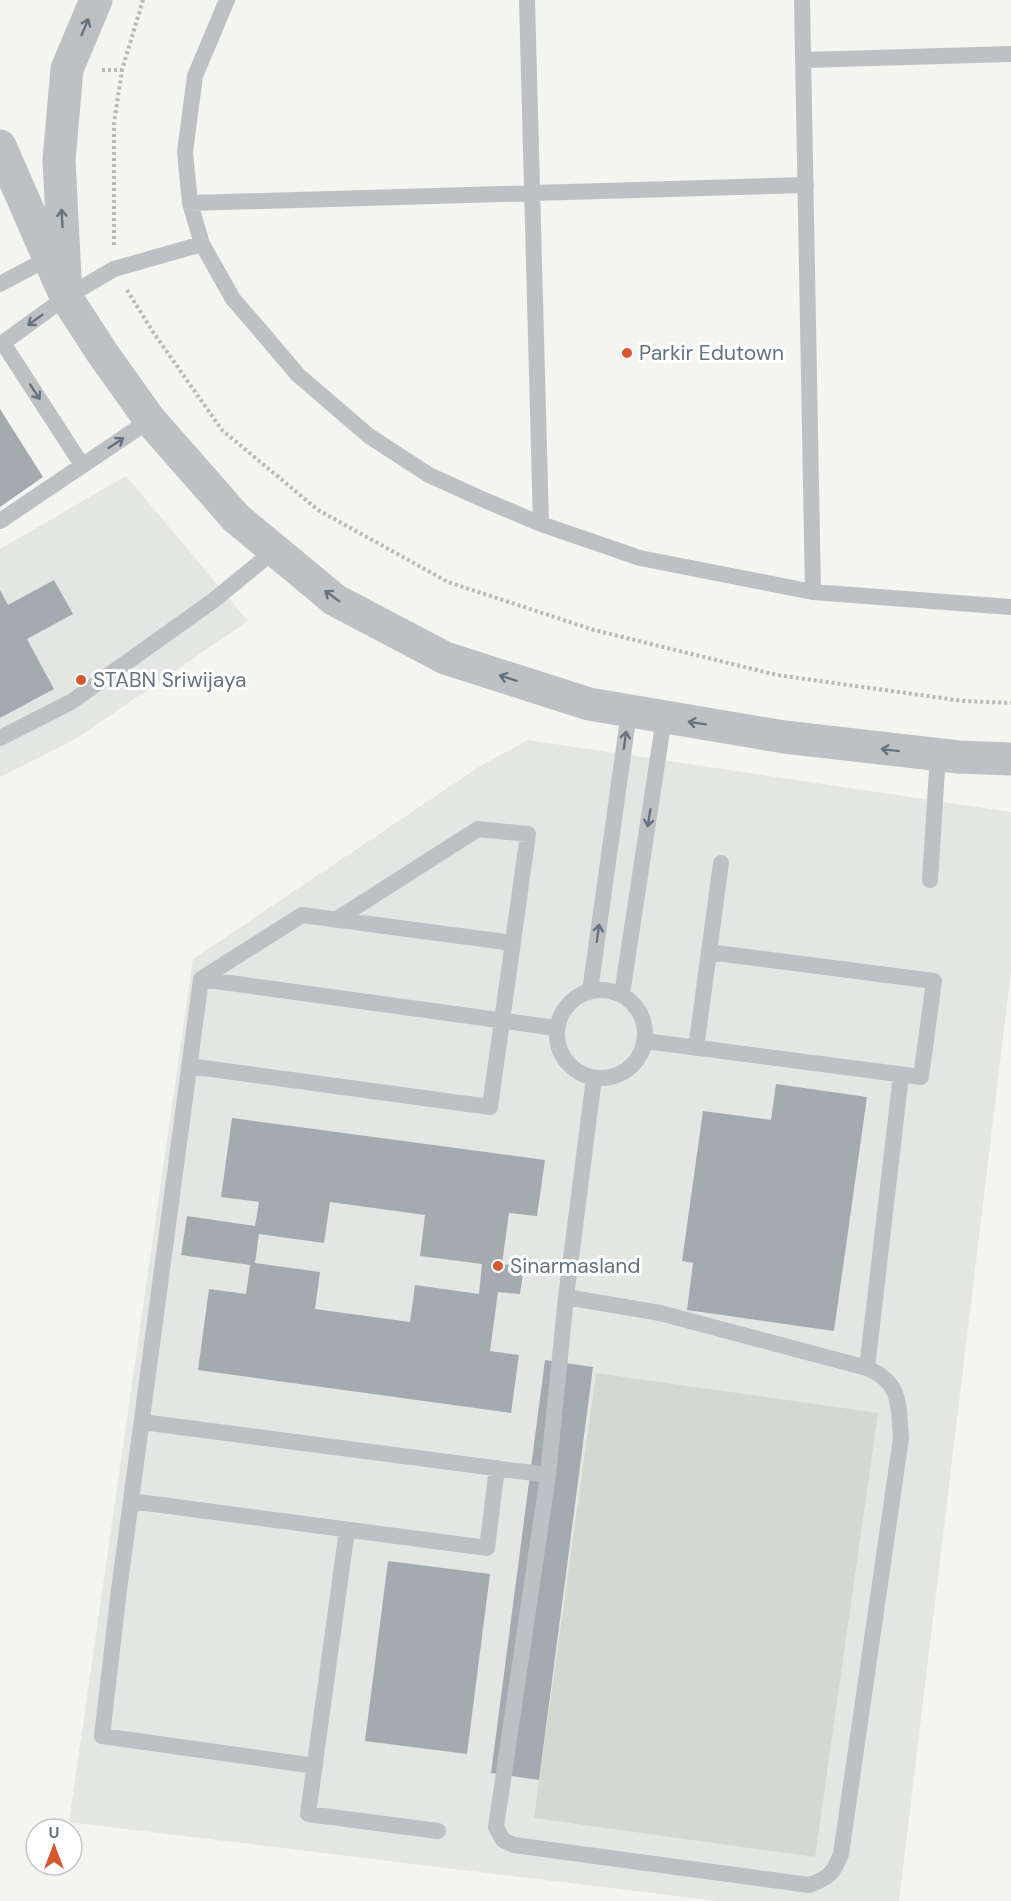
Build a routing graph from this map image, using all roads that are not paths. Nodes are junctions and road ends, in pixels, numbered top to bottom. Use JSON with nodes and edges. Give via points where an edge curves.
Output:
{"nodes":[{"id":1,"x":96,"y":0,"type":"edge"},
{"id":2,"x":227,"y":0,"type":"edge"},
{"id":3,"x":527,"y":0,"type":"edge"},
{"id":4,"x":802,"y":0,"type":"edge"},
{"id":5,"x":1011,"y":54,"type":"edge"},
{"id":6,"x":804,"y":60,"type":"junction"},
{"id":7,"x":0,"y":146,"type":"edge"},
{"id":8,"x":806,"y":185,"type":"junction"},
{"id":9,"x":532,"y":193,"type":"junction"},
{"id":10,"x":190,"y":202,"type":"junction"},
{"id":11,"x":202,"y":244,"type":"junction"},
{"id":12,"x":49,"y":258,"type":"junction"},
{"id":13,"x":0,"y":284,"type":"edge"},
{"id":14,"x":66,"y":297,"type":"junction"},
{"id":15,"x":2,"y":344,"type":"edge"},
{"id":16,"x":150,"y":420,"type":"junction"},
{"id":17,"x":82,"y":465,"type":"junction"},
{"id":18,"x":0,"y":521,"type":"edge"},
{"id":19,"x":541,"y":524,"type":"junction"},
{"id":20,"x":275,"y":550,"type":"junction"},
{"id":21,"x":813,"y":592,"type":"junction"},
{"id":22,"x":1011,"y":607,"type":"edge"},
{"id":23,"x":629,"y":712,"type":"junction"},
{"id":24,"x":664,"y":718,"type":"junction"},
{"id":25,"x":0,"y":738,"type":"edge"},
{"id":26,"x":938,"y":755,"type":"junction"},
{"id":27,"x":1011,"y":759,"type":"edge"},
{"id":28,"x":721,"y":863,"type":"dead end"},
{"id":29,"x":930,"y":880,"type":"dead end"},
{"id":30,"x":337,"y":919,"type":"junction"},
{"id":31,"x":513,"y":943,"type":"junction"},
{"id":32,"x":709,"y":952,"type":"junction"},
{"id":33,"x":201,"y":979,"type":"junction"},
{"id":34,"x":590,"y":991,"type":"junction"},
{"id":35,"x":622,"y":994,"type":"junction"},
{"id":36,"x":502,"y":1021,"type":"junction"},
{"id":37,"x":556,"y":1028,"type":"junction"},
{"id":38,"x":645,"y":1041,"type":"junction"},
{"id":39,"x":696,"y":1048,"type":"junction"},
{"id":40,"x":189,"y":1066,"type":"junction"},
{"id":41,"x":901,"y":1075,"type":"junction"},
{"id":42,"x":594,"y":1078,"type":"junction"},
{"id":43,"x":566,"y":1297,"type":"junction"},
{"id":44,"x":867,"y":1368,"type":"junction"},
{"id":45,"x":142,"y":1422,"type":"junction"},
{"id":46,"x":497,"y":1468,"type":"junction"},
{"id":47,"x":548,"y":1475,"type":"junction"},
{"id":48,"x":131,"y":1501,"type":"junction"},
{"id":49,"x":346,"y":1530,"type":"junction"},
{"id":50,"x":315,"y":1766,"type":"junction"},
{"id":51,"x":438,"y":1831,"type":"dead end"}],
"edges":[{"from":14,"to":1,"type":"street","one_way":true,"via":[[59,160],[67,69]]},
{"from":2,"to":10,"type":"lane","via":[[195,76],[185,152]]},
{"from":3,"to":9,"type":"lane"},
{"from":4,"to":6,"type":"lane"},
{"from":5,"to":6,"type":"lane"},
{"from":6,"to":8,"type":"lane"},
{"from":7,"to":12,"type":"street"},
{"from":8,"to":9,"type":"lane"},
{"from":8,"to":21,"type":"lane"},
{"from":9,"to":10,"type":"lane"},
{"from":9,"to":19,"type":"lane"},
{"from":10,"to":11,"type":"lane"},
{"from":11,"to":14,"type":"lane","via":[[114,269]]},
{"from":11,"to":19,"type":"lane","via":[[233,299],[298,375],[369,436],[429,475]]},
{"from":12,"to":13,"type":"lane"},
{"from":12,"to":14,"type":"street"},
{"from":14,"to":15,"type":"lane","one_way":true},
{"from":14,"to":16,"type":"street"},
{"from":15,"to":17,"type":"lane","one_way":true},
{"from":17,"to":16,"type":"lane","one_way":true},
{"from":16,"to":20,"type":"street","via":[[236,518]]},
{"from":17,"to":18,"type":"lane"},
{"from":19,"to":21,"type":"lane","via":[[640,558]]},
{"from":23,"to":20,"type":"street","one_way":true,"via":[[589,704],[445,658],[335,600]]},
{"from":20,"to":25,"type":"lane","via":[[214,600],[71,702]]},
{"from":21,"to":22,"type":"lane"},
{"from":23,"to":24,"type":"street"},
{"from":34,"to":23,"type":"lane","one_way":true},
{"from":26,"to":24,"type":"street","one_way":true},
{"from":24,"to":35,"type":"lane","one_way":true},
{"from":26,"to":27,"type":"street"},
{"from":26,"to":29,"type":"lane"},
{"from":28,"to":32,"type":"lane"},
{"from":30,"to":31,"type":"lane"},
{"from":30,"to":31,"type":"lane","via":[[478,829],[528,834]]},
{"from":30,"to":33,"type":"lane","via":[[302,915]]},
{"from":31,"to":36,"type":"lane"},
{"from":32,"to":39,"type":"lane"},
{"from":32,"to":41,"type":"lane","via":[[934,981],[921,1077]]},
{"from":33,"to":36,"type":"lane"},
{"from":33,"to":40,"type":"lane"},
{"from":34,"to":35,"type":"lane"},
{"from":34,"to":37,"type":"lane","via":[[574,998],[562,1011]]},
{"from":35,"to":38,"type":"lane","via":[[636,1006],[644,1023]]},
{"from":36,"to":37,"type":"lane"},
{"from":36,"to":40,"type":"lane","via":[[490,1107]]},
{"from":37,"to":42,"type":"lane","via":[[559,1050],[573,1069]]},
{"from":38,"to":39,"type":"lane"},
{"from":38,"to":42,"type":"lane","via":[[636,1062],[627,1069],[617,1075]]},
{"from":39,"to":41,"type":"lane"},
{"from":40,"to":45,"type":"lane"},
{"from":41,"to":44,"type":"lane"},
{"from":42,"to":43,"type":"lane"},
{"from":43,"to":44,"type":"lane","via":[[660,1313]]},
{"from":43,"to":47,"type":"lane"},
{"from":44,"to":47,"type":"lane","via":[[882,1374],[891,1384],[897,1397],[901,1438],[841,1854],[826,1879],[809,1885],[514,1845],[503,1840],[496,1827]]},
{"from":45,"to":46,"type":"lane"},
{"from":45,"to":48,"type":"lane"},
{"from":46,"to":47,"type":"lane"},
{"from":46,"to":49,"type":"lane","via":[[486,1548]]},
{"from":48,"to":49,"type":"lane"},
{"from":48,"to":50,"type":"lane","via":[[102,1736]]},
{"from":49,"to":50,"type":"lane"},
{"from":50,"to":51,"type":"lane","via":[[308,1814]]}]}
